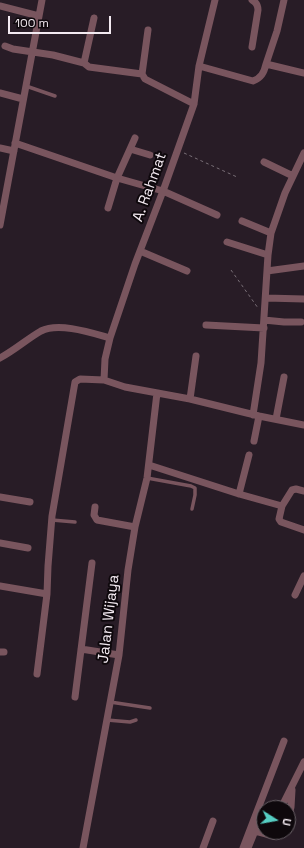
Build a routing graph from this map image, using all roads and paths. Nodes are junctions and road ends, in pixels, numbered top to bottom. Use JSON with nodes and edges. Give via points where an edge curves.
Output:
{"nodes":[{"id":1,"x":42,"y":0,"type":"edge"},
{"id":2,"x":214,"y":0,"type":"edge"},
{"id":3,"x":252,"y":0,"type":"edge"},
{"id":4,"x":284,"y":0,"type":"edge"},
{"id":5,"x":0,"y":6,"type":"edge"},
{"id":6,"x":39,"y":16,"type":"junction"},
{"id":7,"x":94,"y":18,"type":"dead end"},
{"id":8,"x":148,"y":30,"type":"dead end"},
{"id":9,"x":5,"y":46,"type":"dead end"},
{"id":10,"x":252,"y":47,"type":"dead end"},
{"id":11,"x":32,"y":52,"type":"junction"},
{"id":12,"x":84,"y":63,"type":"junction"},
{"id":13,"x":266,"y":64,"type":"junction"},
{"id":14,"x":199,"y":66,"type":"junction"},
{"id":15,"x":304,"y":73,"type":"edge"},
{"id":16,"x":142,"y":74,"type":"junction"},
{"id":17,"x":26,"y":86,"type":"junction"},
{"id":18,"x":0,"y":93,"type":"edge"},
{"id":19,"x":55,"y":96,"type":"dead end"},
{"id":20,"x":24,"y":99,"type":"junction"},
{"id":21,"x":194,"y":104,"type":"junction"},
{"id":22,"x":135,"y":138,"type":"dead end"},
{"id":23,"x":15,"y":143,"type":"junction"},
{"id":24,"x":0,"y":148,"type":"edge"},
{"id":25,"x":130,"y":149,"type":"junction"},
{"id":26,"x":14,"y":151,"type":"junction"},
{"id":27,"x":177,"y":151,"type":"junction"},
{"id":28,"x":150,"y":155,"type":"dead end"},
{"id":29,"x":303,"y":157,"type":"edge"},
{"id":30,"x":264,"y":162,"type":"dead end"},
{"id":31,"x":293,"y":176,"type":"junction"},
{"id":32,"x":237,"y":177,"type":"dead end"},
{"id":33,"x":117,"y":178,"type":"junction"},
{"id":34,"x":163,"y":192,"type":"junction"},
{"id":35,"x":108,"y":208,"type":"dead end"},
{"id":36,"x":217,"y":216,"type":"dead end"},
{"id":37,"x":242,"y":221,"type":"dead end"},
{"id":38,"x":0,"y":222,"type":"edge"},
{"id":39,"x":271,"y":234,"type":"junction"},
{"id":40,"x":228,"y":242,"type":"dead end"},
{"id":41,"x":140,"y":252,"type":"junction"},
{"id":42,"x":268,"y":255,"type":"junction"},
{"id":43,"x":304,"y":266,"type":"edge"},
{"id":44,"x":231,"y":270,"type":"dead end"},
{"id":45,"x":187,"y":271,"type":"dead end"},
{"id":46,"x":267,"y":271,"type":"junction"},
{"id":47,"x":266,"y":298,"type":"junction"},
{"id":48,"x":304,"y":299,"type":"edge"},
{"id":49,"x":264,"y":316,"type":"junction"},
{"id":50,"x":301,"y":322,"type":"dead end"},
{"id":51,"x":206,"y":325,"type":"dead end"},
{"id":52,"x":264,"y":328,"type":"junction"},
{"id":53,"x":110,"y":338,"type":"junction"},
{"id":54,"x":196,"y":356,"type":"dead end"},
{"id":55,"x":0,"y":358,"type":"edge"},
{"id":56,"x":284,"y":378,"type":"dead end"},
{"id":57,"x":104,"y":380,"type":"junction"},
{"id":58,"x":157,"y":393,"type":"junction"},
{"id":59,"x":190,"y":399,"type":"junction"},
{"id":60,"x":256,"y":415,"type":"junction"},
{"id":61,"x":276,"y":419,"type":"junction"},
{"id":62,"x":304,"y":425,"type":"edge"},
{"id":63,"x":254,"y":440,"type":"dead end"},
{"id":64,"x":249,"y":455,"type":"dead end"},
{"id":65,"x":149,"y":465,"type":"junction"},
{"id":66,"x":147,"y":478,"type":"junction"},
{"id":67,"x":304,"y":492,"type":"edge"},
{"id":68,"x":239,"y":494,"type":"junction"},
{"id":69,"x":0,"y":497,"type":"edge"},
{"id":70,"x":30,"y":502,"type":"dead end"},
{"id":71,"x":282,"y":506,"type":"junction"},
{"id":72,"x":95,"y":507,"type":"dead end"},
{"id":73,"x":192,"y":509,"type":"dead end"},
{"id":74,"x":52,"y":520,"type":"junction"},
{"id":75,"x":75,"y":522,"type":"dead end"},
{"id":76,"x":135,"y":527,"type":"junction"},
{"id":77,"x":304,"y":530,"type":"edge"},
{"id":78,"x":0,"y":543,"type":"edge"},
{"id":79,"x":28,"y":548,"type":"dead end"},
{"id":80,"x":92,"y":563,"type":"dead end"},
{"id":81,"x":304,"y":576,"type":"edge"},
{"id":82,"x":0,"y":586,"type":"edge"},
{"id":83,"x":47,"y":594,"type":"junction"},
{"id":84,"x":295,"y":595,"type":"dead end"},
{"id":85,"x":81,"y":649,"type":"junction"},
{"id":86,"x":118,"y":655,"type":"junction"},
{"id":87,"x":37,"y":674,"type":"dead end"},
{"id":88,"x":74,"y":697,"type":"dead end"},
{"id":89,"x":110,"y":702,"type":"junction"},
{"id":90,"x":150,"y":708,"type":"dead end"},
{"id":91,"x":107,"y":720,"type":"junction"},
{"id":92,"x":136,"y":720,"type":"dead end"},
{"id":93,"x":284,"y":741,"type":"dead end"},
{"id":94,"x":304,"y":762,"type":"edge"},
{"id":95,"x":292,"y":787,"type":"junction"},
{"id":96,"x":285,"y":800,"type":"edge"},
{"id":97,"x":292,"y":800,"type":"edge"},
{"id":98,"x":213,"y":821,"type":"dead end"},
{"id":99,"x":255,"y":831,"type":"edge"},
{"id":100,"x":83,"y":848,"type":"edge"},
{"id":101,"x":203,"y":848,"type":"edge"},
{"id":102,"x":242,"y":848,"type":"edge"},
{"id":103,"x":248,"y":848,"type":"edge"}],
"edges":[{"from":1,"to":6,"type":"street"},
{"from":2,"to":14,"type":"street","name":"A. Rahmat"},
{"from":3,"to":10,"type":"street","via":[[258,5],[258,10]]},
{"from":4,"to":13,"type":"street"},
{"from":5,"to":6,"type":"street"},
{"from":6,"to":11,"type":"street"},
{"from":7,"to":12,"type":"street"},
{"from":8,"to":16,"type":"street"},
{"from":9,"to":11,"type":"street"},
{"from":11,"to":12,"type":"street"},
{"from":11,"to":17,"type":"street"},
{"from":12,"to":16,"type":"street","via":[[89,67]]},
{"from":13,"to":14,"type":"street","via":[[260,78],[253,81]]},
{"from":13,"to":15,"type":"street"},
{"from":14,"to":21,"type":"street","name":"A. Rahmat"},
{"from":16,"to":21,"type":"street","via":[[151,83]]},
{"from":17,"to":19,"type":"lane"},
{"from":17,"to":20,"type":"street"},
{"from":18,"to":20,"type":"street"},
{"from":20,"to":23,"type":"street"},
{"from":21,"to":27,"type":"street","name":"A. Rahmat"},
{"from":22,"to":25,"type":"street"},
{"from":23,"to":26,"type":"street"},
{"from":23,"to":33,"type":"street"},
{"from":24,"to":26,"type":"street"},
{"from":25,"to":28,"type":"street"},
{"from":25,"to":33,"type":"street"},
{"from":26,"to":38,"type":"street"},
{"from":27,"to":32,"type":"path"},
{"from":27,"to":34,"type":"street","name":"A. Rahmat"},
{"from":29,"to":31,"type":"street"},
{"from":30,"to":31,"type":"street"},
{"from":31,"to":39,"type":"street"},
{"from":33,"to":34,"type":"street"},
{"from":33,"to":35,"type":"street"},
{"from":34,"to":36,"type":"street"},
{"from":34,"to":41,"type":"street","name":"A. Rahmat"},
{"from":37,"to":39,"type":"street"},
{"from":39,"to":42,"type":"street"},
{"from":40,"to":42,"type":"street"},
{"from":41,"to":45,"type":"street"},
{"from":41,"to":53,"type":"street","name":"A. Rahmat"},
{"from":42,"to":46,"type":"street"},
{"from":43,"to":46,"type":"street"},
{"from":44,"to":49,"type":"path"},
{"from":46,"to":47,"type":"street"},
{"from":47,"to":48,"type":"street"},
{"from":47,"to":49,"type":"street"},
{"from":49,"to":50,"type":"street","via":[[284,322]]},
{"from":49,"to":52,"type":"street"},
{"from":51,"to":52,"type":"street"},
{"from":52,"to":60,"type":"street"},
{"from":53,"to":55,"type":"street","via":[[58,327],[43,330]]},
{"from":53,"to":57,"type":"street","name":"A. Rahmat"},
{"from":54,"to":59,"type":"street"},
{"from":56,"to":61,"type":"street"},
{"from":57,"to":58,"type":"street"},
{"from":57,"to":74,"type":"street","via":[[80,379],[75,382]]},
{"from":58,"to":59,"type":"street"},
{"from":58,"to":65,"type":"street","name":"Jalan Wijaya"},
{"from":59,"to":60,"type":"street"},
{"from":60,"to":61,"type":"street"},
{"from":60,"to":63,"type":"street"},
{"from":61,"to":62,"type":"street"},
{"from":64,"to":68,"type":"street"},
{"from":65,"to":66,"type":"street","name":"Jalan Wijaya"},
{"from":65,"to":68,"type":"street"},
{"from":66,"to":73,"type":"lane","via":[[195,488]]},
{"from":66,"to":76,"type":"street","name":"Jalan Wijaya"},
{"from":67,"to":71,"type":"street","via":[[292,490]]},
{"from":68,"to":71,"type":"street"},
{"from":69,"to":70,"type":"street"},
{"from":71,"to":77,"type":"street","via":[[281,522]]},
{"from":72,"to":76,"type":"street","via":[[94,515],[97,520]]},
{"from":74,"to":75,"type":"lane"},
{"from":74,"to":83,"type":"street"},
{"from":76,"to":86,"type":"street","name":"Jalan Wijaya"},
{"from":78,"to":79,"type":"street"},
{"from":80,"to":85,"type":"street"},
{"from":81,"to":84,"type":"street"},
{"from":82,"to":83,"type":"street"},
{"from":83,"to":87,"type":"street"},
{"from":85,"to":86,"type":"street"},
{"from":85,"to":88,"type":"street"},
{"from":86,"to":89,"type":"street","name":"Jalan Wijaya"},
{"from":89,"to":90,"type":"lane"},
{"from":89,"to":91,"type":"street","name":"Jalan Wijaya"},
{"from":91,"to":92,"type":"lane"},
{"from":91,"to":100,"type":"street","name":"Jalan Wijaya"},
{"from":93,"to":102,"type":"street"},
{"from":94,"to":95,"type":"street"},
{"from":95,"to":96,"type":"street"},
{"from":95,"to":97,"type":"street"},
{"from":98,"to":101,"type":"street"},
{"from":99,"to":103,"type":"street"}]}
